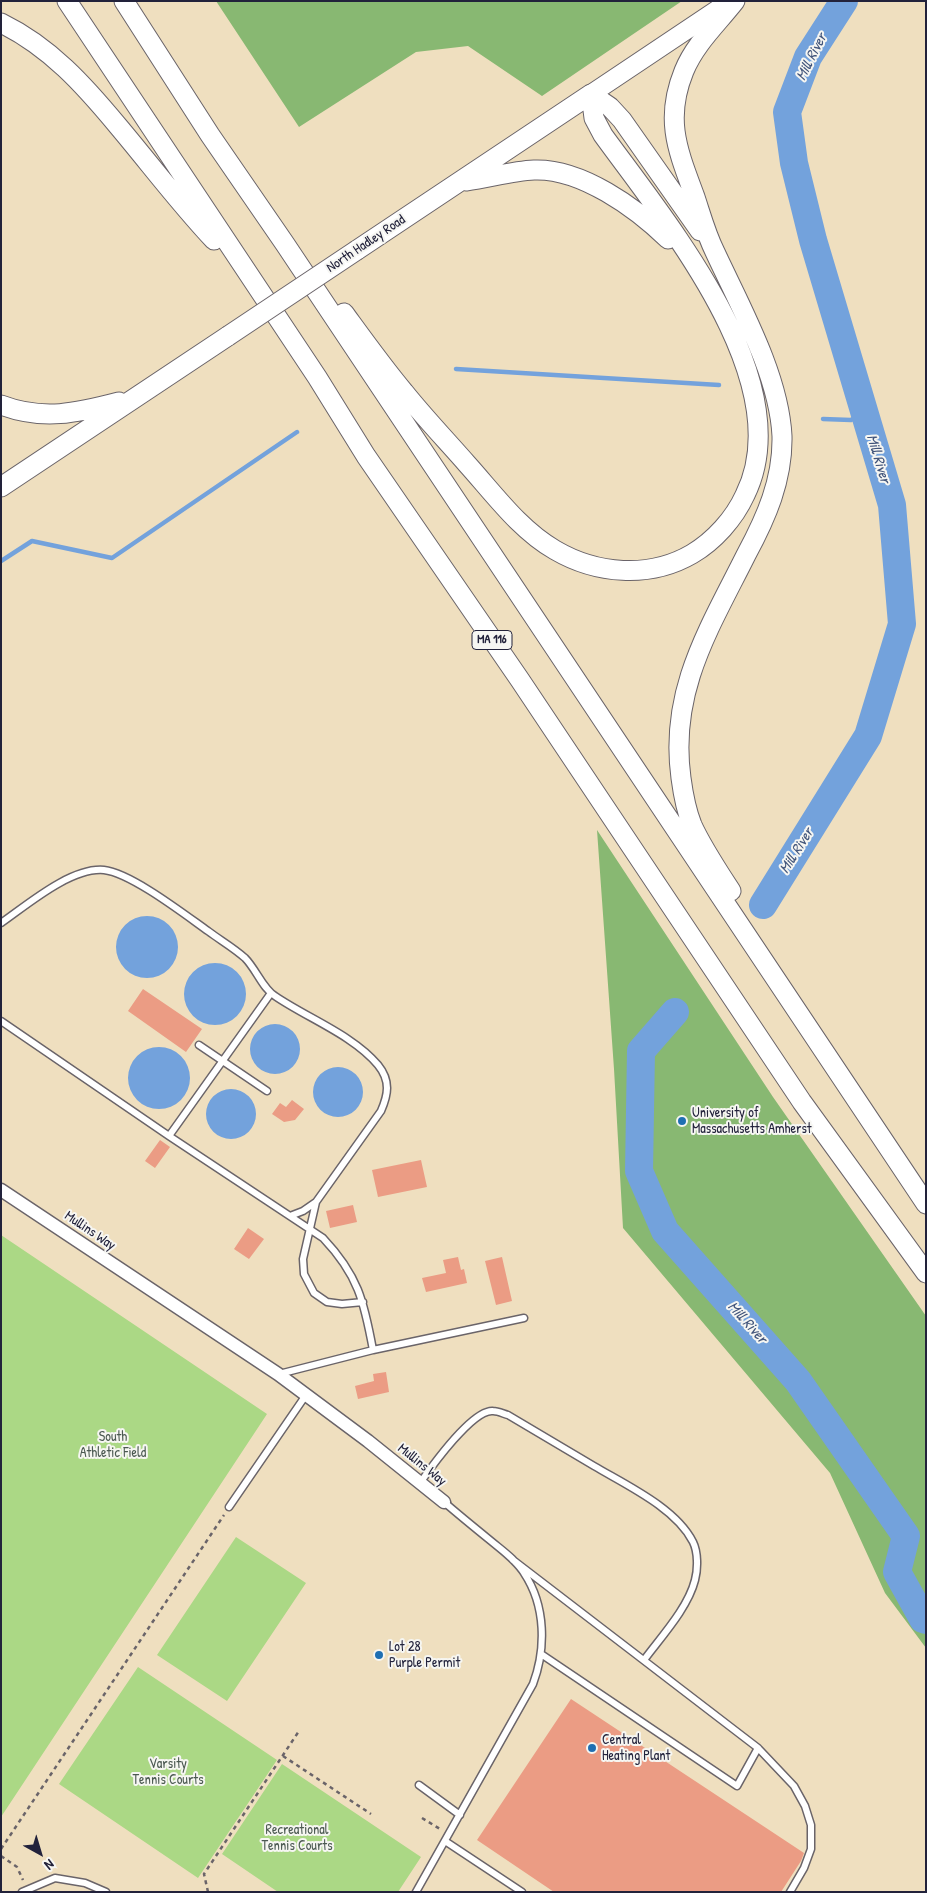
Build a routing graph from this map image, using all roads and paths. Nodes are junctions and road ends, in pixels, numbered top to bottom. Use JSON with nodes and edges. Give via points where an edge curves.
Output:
{"nodes":[{"id":1,"x":67,"y":1,"type":"edge"},
{"id":2,"x":124,"y":1,"type":"edge"},
{"id":3,"x":730,"y":1,"type":"edge"},
{"id":4,"x":735,"y":1,"type":"edge"},
{"id":5,"x":1,"y":23,"type":"edge"},
{"id":6,"x":591,"y":94,"type":"junction"},
{"id":7,"x":460,"y":182,"type":"junction"},
{"id":8,"x":714,"y":250,"type":"junction"},
{"id":9,"x":697,"y":268,"type":"junction"},
{"id":10,"x":256,"y":286,"type":"junction"},
{"id":11,"x":135,"y":398,"type":"junction"},
{"id":12,"x":1,"y":405,"type":"edge"},
{"id":13,"x":1,"y":487,"type":"edge"},
{"id":14,"x":1,"y":923,"type":"edge"},
{"id":15,"x":270,"y":993,"type":"junction"},
{"id":16,"x":1,"y":1021,"type":"edge"},
{"id":17,"x":199,"y":1045,"type":"dead end"},
{"id":18,"x":223,"y":1061,"type":"junction"},
{"id":19,"x":266,"y":1091,"type":"dead end"},
{"id":20,"x":169,"y":1136,"type":"junction"},
{"id":21,"x":881,"y":1138,"type":"junction"},
{"id":22,"x":1,"y":1190,"type":"edge"},
{"id":23,"x":316,"y":1202,"type":"junction"},
{"id":24,"x":926,"y":1204,"type":"edge"},
{"id":25,"x":290,"y":1216,"type":"junction"},
{"id":26,"x":310,"y":1228,"type":"junction"},
{"id":27,"x":926,"y":1273,"type":"edge"},
{"id":28,"x":364,"y":1302,"type":"junction"},
{"id":29,"x":524,"y":1318,"type":"dead end"},
{"id":30,"x":373,"y":1350,"type":"junction"},
{"id":31,"x":278,"y":1374,"type":"junction"},
{"id":32,"x":306,"y":1395,"type":"junction"},
{"id":33,"x":420,"y":1482,"type":"junction"},
{"id":34,"x":444,"y":1502,"type":"joint"},
{"id":35,"x":229,"y":1507,"type":"joint"},
{"id":36,"x":513,"y":1560,"type":"junction"},
{"id":37,"x":541,"y":1654,"type":"junction"},
{"id":38,"x":644,"y":1660,"type":"junction"},
{"id":39,"x":300,"y":1731,"type":"dead end"},
{"id":40,"x":758,"y":1748,"type":"junction"},
{"id":41,"x":283,"y":1756,"type":"junction"},
{"id":42,"x":419,"y":1785,"type":"dead end"},
{"id":43,"x":371,"y":1814,"type":"dead end"},
{"id":44,"x":460,"y":1815,"type":"junction"},
{"id":45,"x":422,"y":1818,"type":"dead end"},
{"id":46,"x":441,"y":1830,"type":"dead end"},
{"id":47,"x":445,"y":1841,"type":"junction"},
{"id":48,"x":1,"y":1848,"type":"edge"},
{"id":49,"x":1,"y":1856,"type":"edge"},
{"id":50,"x":24,"y":1890,"type":"edge"},
{"id":51,"x":106,"y":1892,"type":"edge"},
{"id":52,"x":208,"y":1892,"type":"edge"},
{"id":53,"x":416,"y":1892,"type":"edge"},
{"id":54,"x":522,"y":1892,"type":"edge"},
{"id":55,"x":790,"y":1892,"type":"edge"}],
"edges":[{"from":1,"to":10,"type":"main road","number":"MA 116"},
{"from":2,"to":9,"type":"main road","via":[[402,390],[519,520],[553,549],[576,561],[627,571],[656,568],[683,559],[723,528],[748,491],[759,442],[751,388],[731,329]]},
{"from":2,"to":21,"type":"main road","via":[[210,136]]},
{"from":3,"to":6,"type":"main road","name":"North Hadley Road"},
{"from":4,"to":8,"type":"main road","via":[[690,58],[679,86],[674,112],[676,142]]},
{"from":5,"to":10,"type":"main road","via":[[38,45],[85,87],[188,212]]},
{"from":6,"to":7,"type":"main road","name":"North Hadley Road"},
{"from":6,"to":8,"type":"main road","via":[[622,120]]},
{"from":6,"to":9,"type":"main road","via":[[594,118],[603,135]]},
{"from":7,"to":9,"type":"main road","via":[[535,170],[575,178],[628,206]]},
{"from":7,"to":11,"type":"main road","name":"North Hadley Road","bridge":true},
{"from":8,"to":21,"type":"main road","via":[[753,332],[776,399],[782,453],[777,484],[768,510],[714,619],[687,683],[679,736],[682,784],[692,826]]},
{"from":10,"to":27,"type":"main road","number":"MA 116","via":[[366,456],[802,1102]]},
{"from":11,"to":12,"type":"main road","via":[[64,414],[25,413]]},
{"from":11,"to":13,"type":"main road","name":"North Hadley Road"},
{"from":14,"to":15,"type":"lane","via":[[78,874],[94,870],[116,872],[238,952],[256,970]]},
{"from":15,"to":18,"type":"lane"},
{"from":15,"to":23,"type":"lane","via":[[340,1034],[369,1056],[388,1083],[381,1111]]},
{"from":16,"to":20,"type":"lane"},
{"from":17,"to":18,"type":"lane"},
{"from":18,"to":19,"type":"lane"},
{"from":18,"to":20,"type":"lane"},
{"from":20,"to":25,"type":"lane"},
{"from":21,"to":24,"type":"main road"},
{"from":22,"to":31,"type":"street","name":"Mullins Way"},
{"from":23,"to":25,"type":"lane"},
{"from":23,"to":26,"type":"lane"},
{"from":25,"to":26,"type":"lane"},
{"from":26,"to":28,"type":"lane","via":[[338,1254],[353,1275]]},
{"from":26,"to":28,"type":"lane","via":[[303,1259],[304,1274],[314,1293],[327,1302]]},
{"from":28,"to":30,"type":"lane"},
{"from":29,"to":30,"type":"lane"},
{"from":30,"to":31,"type":"lane"},
{"from":31,"to":32,"type":"street","name":"Mullins Way"},
{"from":32,"to":33,"type":"street","name":"Mullins Way"},
{"from":32,"to":35,"type":"lane"},
{"from":33,"to":34,"type":"street","name":"Mullins Way"},
{"from":33,"to":38,"type":"lane","via":[[477,1415],[493,1410],[663,1508],[694,1543],[696,1580],[685,1603]]},
{"from":34,"to":36,"type":"lane","name":"Mullins Way"},
{"from":35,"to":48,"type":"path"},
{"from":36,"to":37,"type":"lane","name":"Mullins Way","via":[[531,1585],[540,1612]]},
{"from":36,"to":38,"type":"lane"},
{"from":37,"to":40,"type":"lane","via":[[737,1786]]},
{"from":37,"to":44,"type":"lane","name":"Mullins Way","via":[[533,1684]]},
{"from":38,"to":40,"type":"lane"},
{"from":39,"to":41,"type":"path"},
{"from":40,"to":55,"type":"lane","via":[[794,1786],[812,1825],[804,1868]]},
{"from":41,"to":43,"type":"path"},
{"from":41,"to":52,"type":"path","via":[[204,1874]]},
{"from":42,"to":44,"type":"lane"},
{"from":44,"to":47,"type":"lane","name":"Mullins Way"},
{"from":45,"to":46,"type":"path"},
{"from":47,"to":53,"type":"lane","name":"Mullins Way"},
{"from":47,"to":54,"type":"lane"},
{"from":49,"to":50,"type":"path","via":[[17,1867]]},
{"from":50,"to":51,"type":"lane","via":[[55,1878]]}]}
